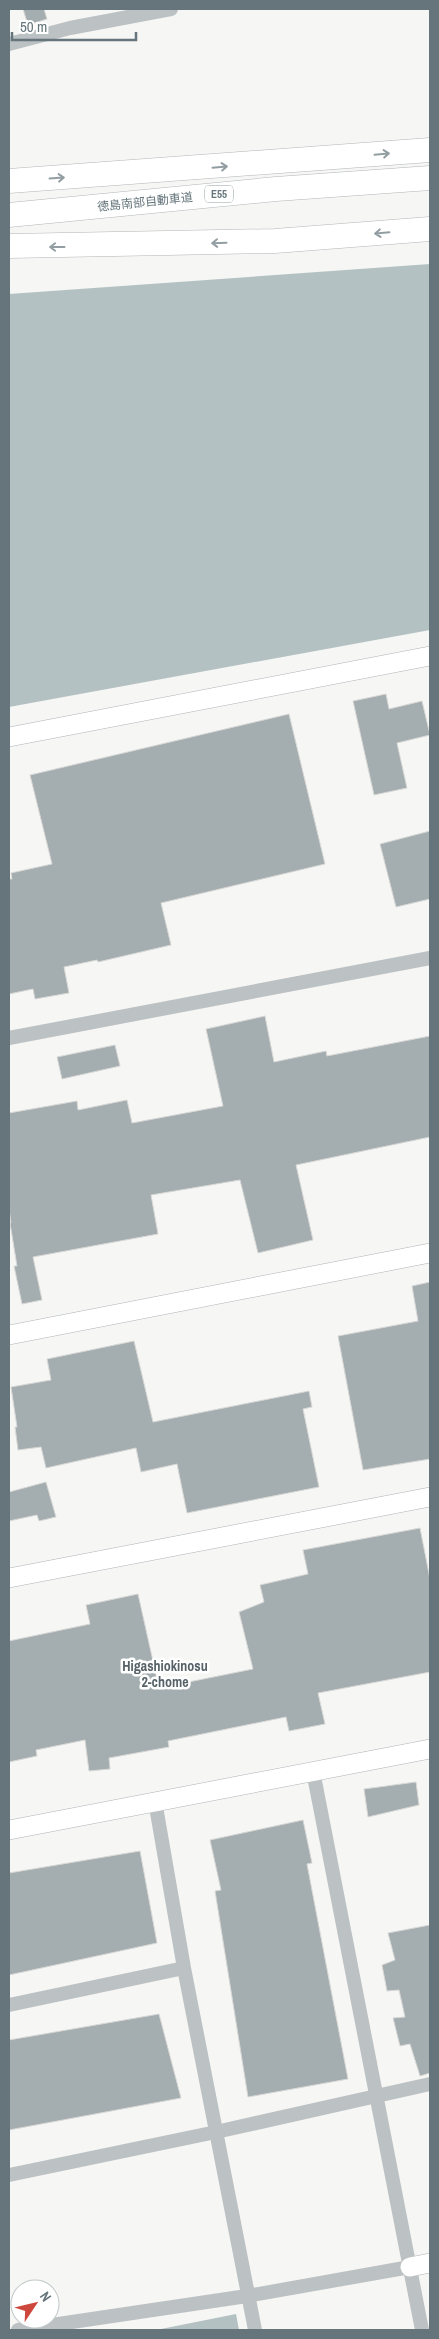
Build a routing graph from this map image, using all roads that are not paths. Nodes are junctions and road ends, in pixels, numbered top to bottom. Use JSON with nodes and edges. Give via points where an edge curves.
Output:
{"nodes":[{"id":1,"x":170,"y":9,"type":"edge"},
{"id":2,"x":9,"y":44,"type":"edge"},
{"id":3,"x":430,"y":150,"type":"edge"},
{"id":4,"x":430,"y":178,"type":"edge"},
{"id":5,"x":9,"y":181,"type":"edge"},
{"id":6,"x":9,"y":215,"type":"edge"},
{"id":7,"x":430,"y":229,"type":"edge"},
{"id":8,"x":9,"y":246,"type":"edge"},
{"id":9,"x":430,"y":658,"type":"edge"},
{"id":10,"x":9,"y":738,"type":"edge"},
{"id":11,"x":430,"y":958,"type":"edge"},
{"id":12,"x":9,"y":1038,"type":"edge"},
{"id":13,"x":430,"y":1253,"type":"edge"},
{"id":14,"x":9,"y":1335,"type":"edge"},
{"id":15,"x":430,"y":1498,"type":"edge"},
{"id":16,"x":9,"y":1578,"type":"edge"},
{"id":17,"x":430,"y":1749,"type":"edge"},
{"id":18,"x":313,"y":1771,"type":"junction"},
{"id":19,"x":155,"y":1801,"type":"junction"},
{"id":20,"x":9,"y":1830,"type":"edge"},
{"id":21,"x":184,"y":1968,"type":"junction"},
{"id":22,"x":9,"y":2005,"type":"edge"},
{"id":23,"x":430,"y":2084,"type":"edge"},
{"id":24,"x":376,"y":2095,"type":"junction"},
{"id":25,"x":216,"y":2132,"type":"junction"},
{"id":26,"x":9,"y":2175,"type":"edge"},
{"id":27,"x":430,"y":2263,"type":"edge"},
{"id":28,"x":410,"y":2267,"type":"junction"},
{"id":29,"x":247,"y":2296,"type":"junction"},
{"id":30,"x":18,"y":2330,"type":"edge"},
{"id":31,"x":255,"y":2330,"type":"edge"},
{"id":32,"x":422,"y":2330,"type":"edge"}],
"edges":[{"from":1,"to":2,"type":"street","via":[[70,28]]},
{"from":5,"to":3,"type":"highway","one_way":true},
{"from":4,"to":6,"type":"highway","name":"徳島南部自動車道","number":"E55","via":[[276,189]]},
{"from":7,"to":8,"type":"highway","one_way":true,"via":[[275,241]]},
{"from":9,"to":10,"type":"street"},
{"from":11,"to":12,"type":"street"},
{"from":13,"to":14,"type":"street"},
{"from":15,"to":16,"type":"street"},
{"from":17,"to":18,"type":"street"},
{"from":18,"to":19,"type":"street"},
{"from":18,"to":24,"type":"street"},
{"from":19,"to":20,"type":"street"},
{"from":19,"to":21,"type":"street"},
{"from":21,"to":22,"type":"street"},
{"from":21,"to":25,"type":"street"},
{"from":23,"to":24,"type":"street"},
{"from":24,"to":25,"type":"street"},
{"from":24,"to":28,"type":"street"},
{"from":25,"to":26,"type":"street"},
{"from":25,"to":29,"type":"street"},
{"from":27,"to":28,"type":"street"},
{"from":28,"to":29,"type":"street"},
{"from":28,"to":32,"type":"street"},
{"from":29,"to":30,"type":"street"},
{"from":29,"to":31,"type":"street"}]}
